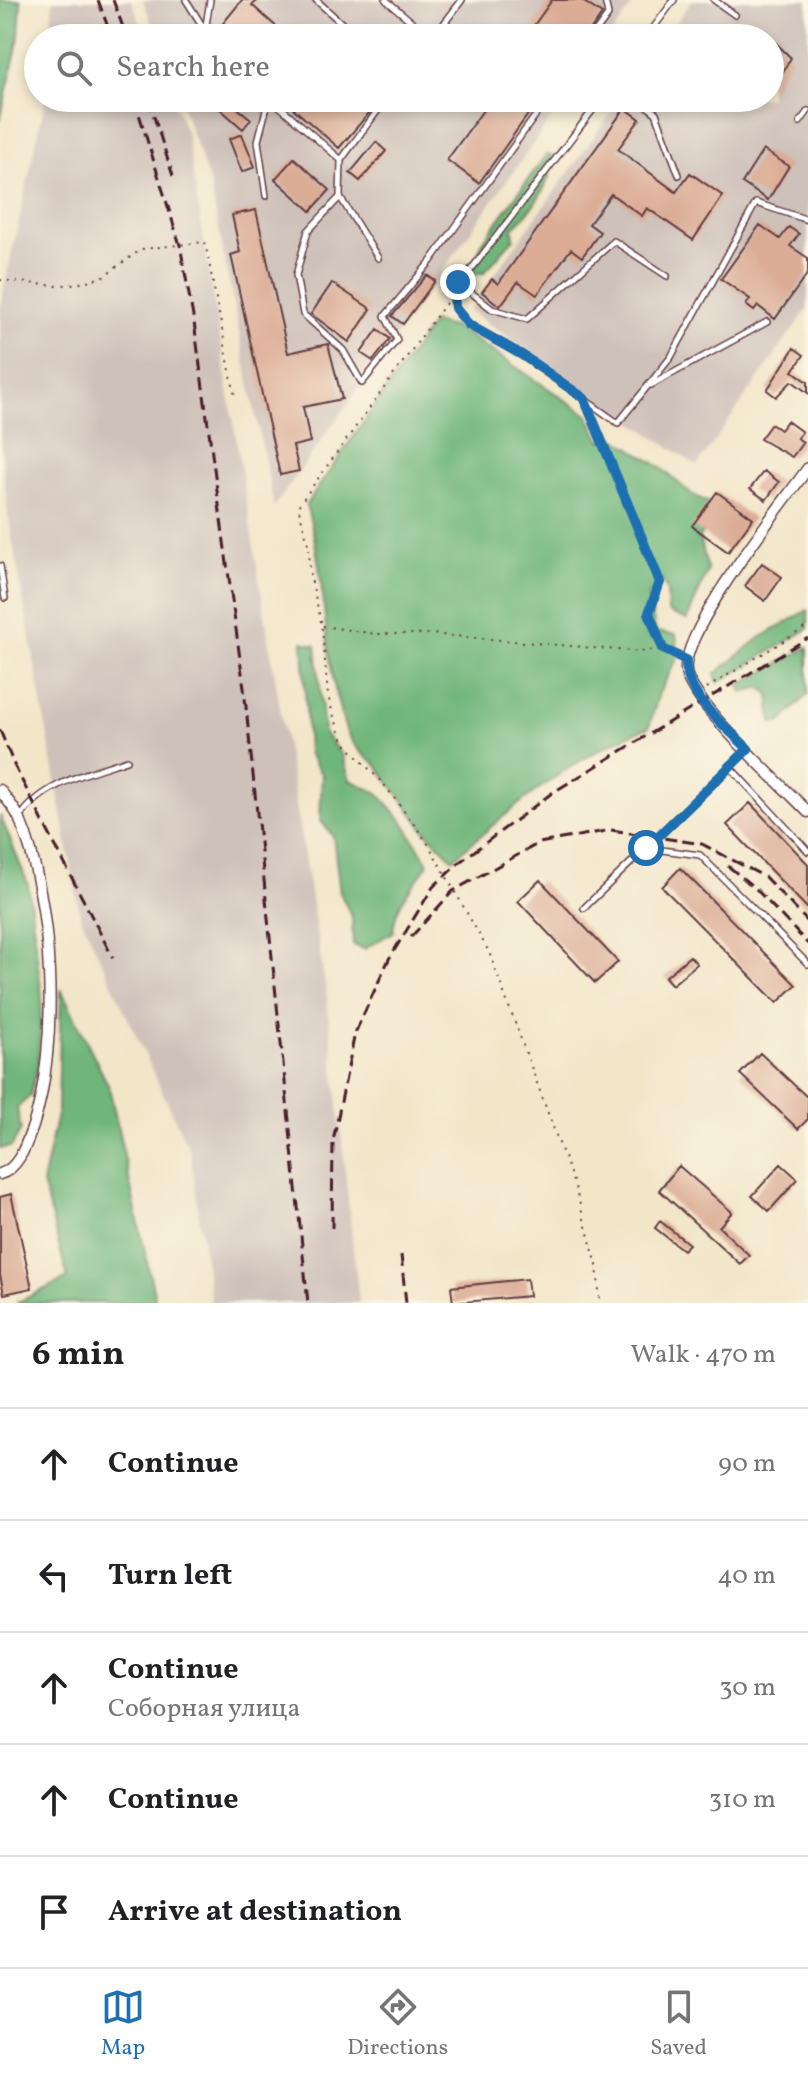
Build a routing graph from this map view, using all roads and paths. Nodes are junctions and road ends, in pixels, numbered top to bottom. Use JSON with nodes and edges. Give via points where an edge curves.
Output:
{"nodes":[{"id":1,"x":186,"y":0,"type":"edge"},
{"id":2,"x":210,"y":0,"type":"edge"},
{"id":3,"x":316,"y":0,"type":"edge"},
{"id":4,"x":386,"y":0,"type":"edge"},
{"id":5,"x":462,"y":0,"type":"edge"},
{"id":6,"x":605,"y":0,"type":"edge"},
{"id":7,"x":674,"y":0,"type":"edge"},
{"id":8,"x":714,"y":0,"type":"edge"},
{"id":9,"x":735,"y":15,"type":"dead end"},
{"id":10,"x":201,"y":24,"type":"edge"},
{"id":11,"x":206,"y":24,"type":"edge"},
{"id":12,"x":343,"y":24,"type":"edge"},
{"id":13,"x":415,"y":24,"type":"edge"},
{"id":14,"x":443,"y":24,"type":"edge"},
{"id":15,"x":601,"y":24,"type":"edge"},
{"id":16,"x":656,"y":24,"type":"edge"},
{"id":17,"x":808,"y":111,"type":"edge"},
{"id":18,"x":265,"y":112,"type":"edge"},
{"id":19,"x":285,"y":112,"type":"edge"},
{"id":20,"x":377,"y":112,"type":"edge"},
{"id":21,"x":538,"y":112,"type":"edge"},
{"id":22,"x":591,"y":112,"type":"edge"},
{"id":23,"x":655,"y":112,"type":"edge"},
{"id":24,"x":800,"y":122,"type":"dead end"},
{"id":25,"x":341,"y":160,"type":"junction"},
{"id":26,"x":679,"y":175,"type":"dead end"},
{"id":27,"x":266,"y":196,"type":"dead end"},
{"id":28,"x":340,"y":197,"type":"junction"},
{"id":29,"x":808,"y":220,"type":"edge"},
{"id":30,"x":378,"y":258,"type":"dead end"},
{"id":31,"x":667,"y":276,"type":"dead end"},
{"id":32,"x":0,"y":280,"type":"edge"},
{"id":33,"x":458,"y":282,"type":"junction"},
{"id":34,"x":446,"y":302,"type":"dead end"},
{"id":35,"x":767,"y":322,"type":"dead end"},
{"id":36,"x":646,"y":387,"type":"junction"},
{"id":37,"x":235,"y":396,"type":"dead end"},
{"id":38,"x":584,"y":398,"type":"junction"},
{"id":39,"x":808,"y":468,"type":"edge"},
{"id":40,"x":0,"y":566,"type":"edge"},
{"id":41,"x":5,"y":598,"type":"dead end"},
{"id":42,"x":322,"y":626,"type":"junction"},
{"id":43,"x":808,"y":626,"type":"edge"},
{"id":44,"x":663,"y":649,"type":"junction"},
{"id":45,"x":686,"y":660,"type":"junction"},
{"id":46,"x":699,"y":697,"type":"junction"},
{"id":47,"x":748,"y":749,"type":"junction"},
{"id":48,"x":127,"y":760,"type":"dead end"},
{"id":49,"x":730,"y":767,"type":"junction"},
{"id":50,"x":0,"y":790,"type":"edge"},
{"id":51,"x":808,"y":812,"type":"edge"},
{"id":52,"x":20,"y":819,"type":"junction"},
{"id":53,"x":646,"y":848,"type":"junction"},
{"id":54,"x":808,"y":851,"type":"edge"},
{"id":55,"x":584,"y":908,"type":"dead end"},
{"id":56,"x":808,"y":964,"type":"edge"},
{"id":57,"x":0,"y":1174,"type":"edge"},
{"id":58,"x":600,"y":1303,"type":"edge"}],
"edges":[{"from":1,"to":10,"type":"lane"},
{"from":2,"to":11,"type":"lane"},
{"from":3,"to":12,"type":"lane"},
{"from":4,"to":13,"type":"lane"},
{"from":5,"to":14,"type":"lane"},
{"from":6,"to":15,"type":"lane","via":[[608,15]]},
{"from":7,"to":16,"type":"lane"},
{"from":8,"to":9,"type":"lane"},
{"from":17,"to":24,"type":"lane"},
{"from":18,"to":27,"type":"lane","via":[[258,141]]},
{"from":19,"to":25,"type":"lane"},
{"from":20,"to":25,"type":"lane"},
{"from":21,"to":28,"type":"lane","via":[[385,316],[397,340],[362,383],[343,350],[303,314],[296,275],[308,231]]},
{"from":22,"to":33,"type":"lane"},
{"from":23,"to":26,"type":"lane"},
{"from":25,"to":28,"type":"lane"},
{"from":28,"to":30,"type":"lane"},
{"from":29,"to":36,"type":"lane","via":[[756,203],[671,357]]},
{"from":31,"to":33,"type":"lane","via":[[614,241],[527,319],[492,309]]},
{"from":32,"to":37,"type":"path","via":[[80,283],[102,277],[142,249],[205,242]]},
{"from":33,"to":38,"type":"lane","via":[[455,308],[469,325]]},
{"from":34,"to":42,"type":"path","via":[[298,506]]},
{"from":35,"to":36,"type":"lane"},
{"from":36,"to":38,"type":"lane","via":[[618,423]]},
{"from":38,"to":44,"type":"path","via":[[660,582],[649,613]]},
{"from":39,"to":45,"type":"street","via":[[700,624]]},
{"from":40,"to":41,"type":"lane"},
{"from":42,"to":44,"type":"path","via":[[641,652]]},
{"from":42,"to":58,"type":"path","via":[[328,696],[345,743],[427,842],[489,952],[575,1187],[597,1265]]},
{"from":43,"to":46,"type":"path"},
{"from":44,"to":45,"type":"path"},
{"from":45,"to":46,"type":"street","via":[[685,672]]},
{"from":46,"to":47,"type":"street"},
{"from":47,"to":49,"type":"lane"},
{"from":47,"to":51,"type":"street"},
{"from":48,"to":52,"type":"lane","via":[[31,800]]},
{"from":49,"to":53,"type":"lane"},
{"from":49,"to":54,"type":"lane"},
{"from":50,"to":52,"type":"street"},
{"from":52,"to":57,"type":"street","via":[[41,903],[51,1013],[36,1116],[17,1160]]},
{"from":53,"to":55,"type":"lane"},
{"from":53,"to":56,"type":"lane","via":[[700,855]]}]}
